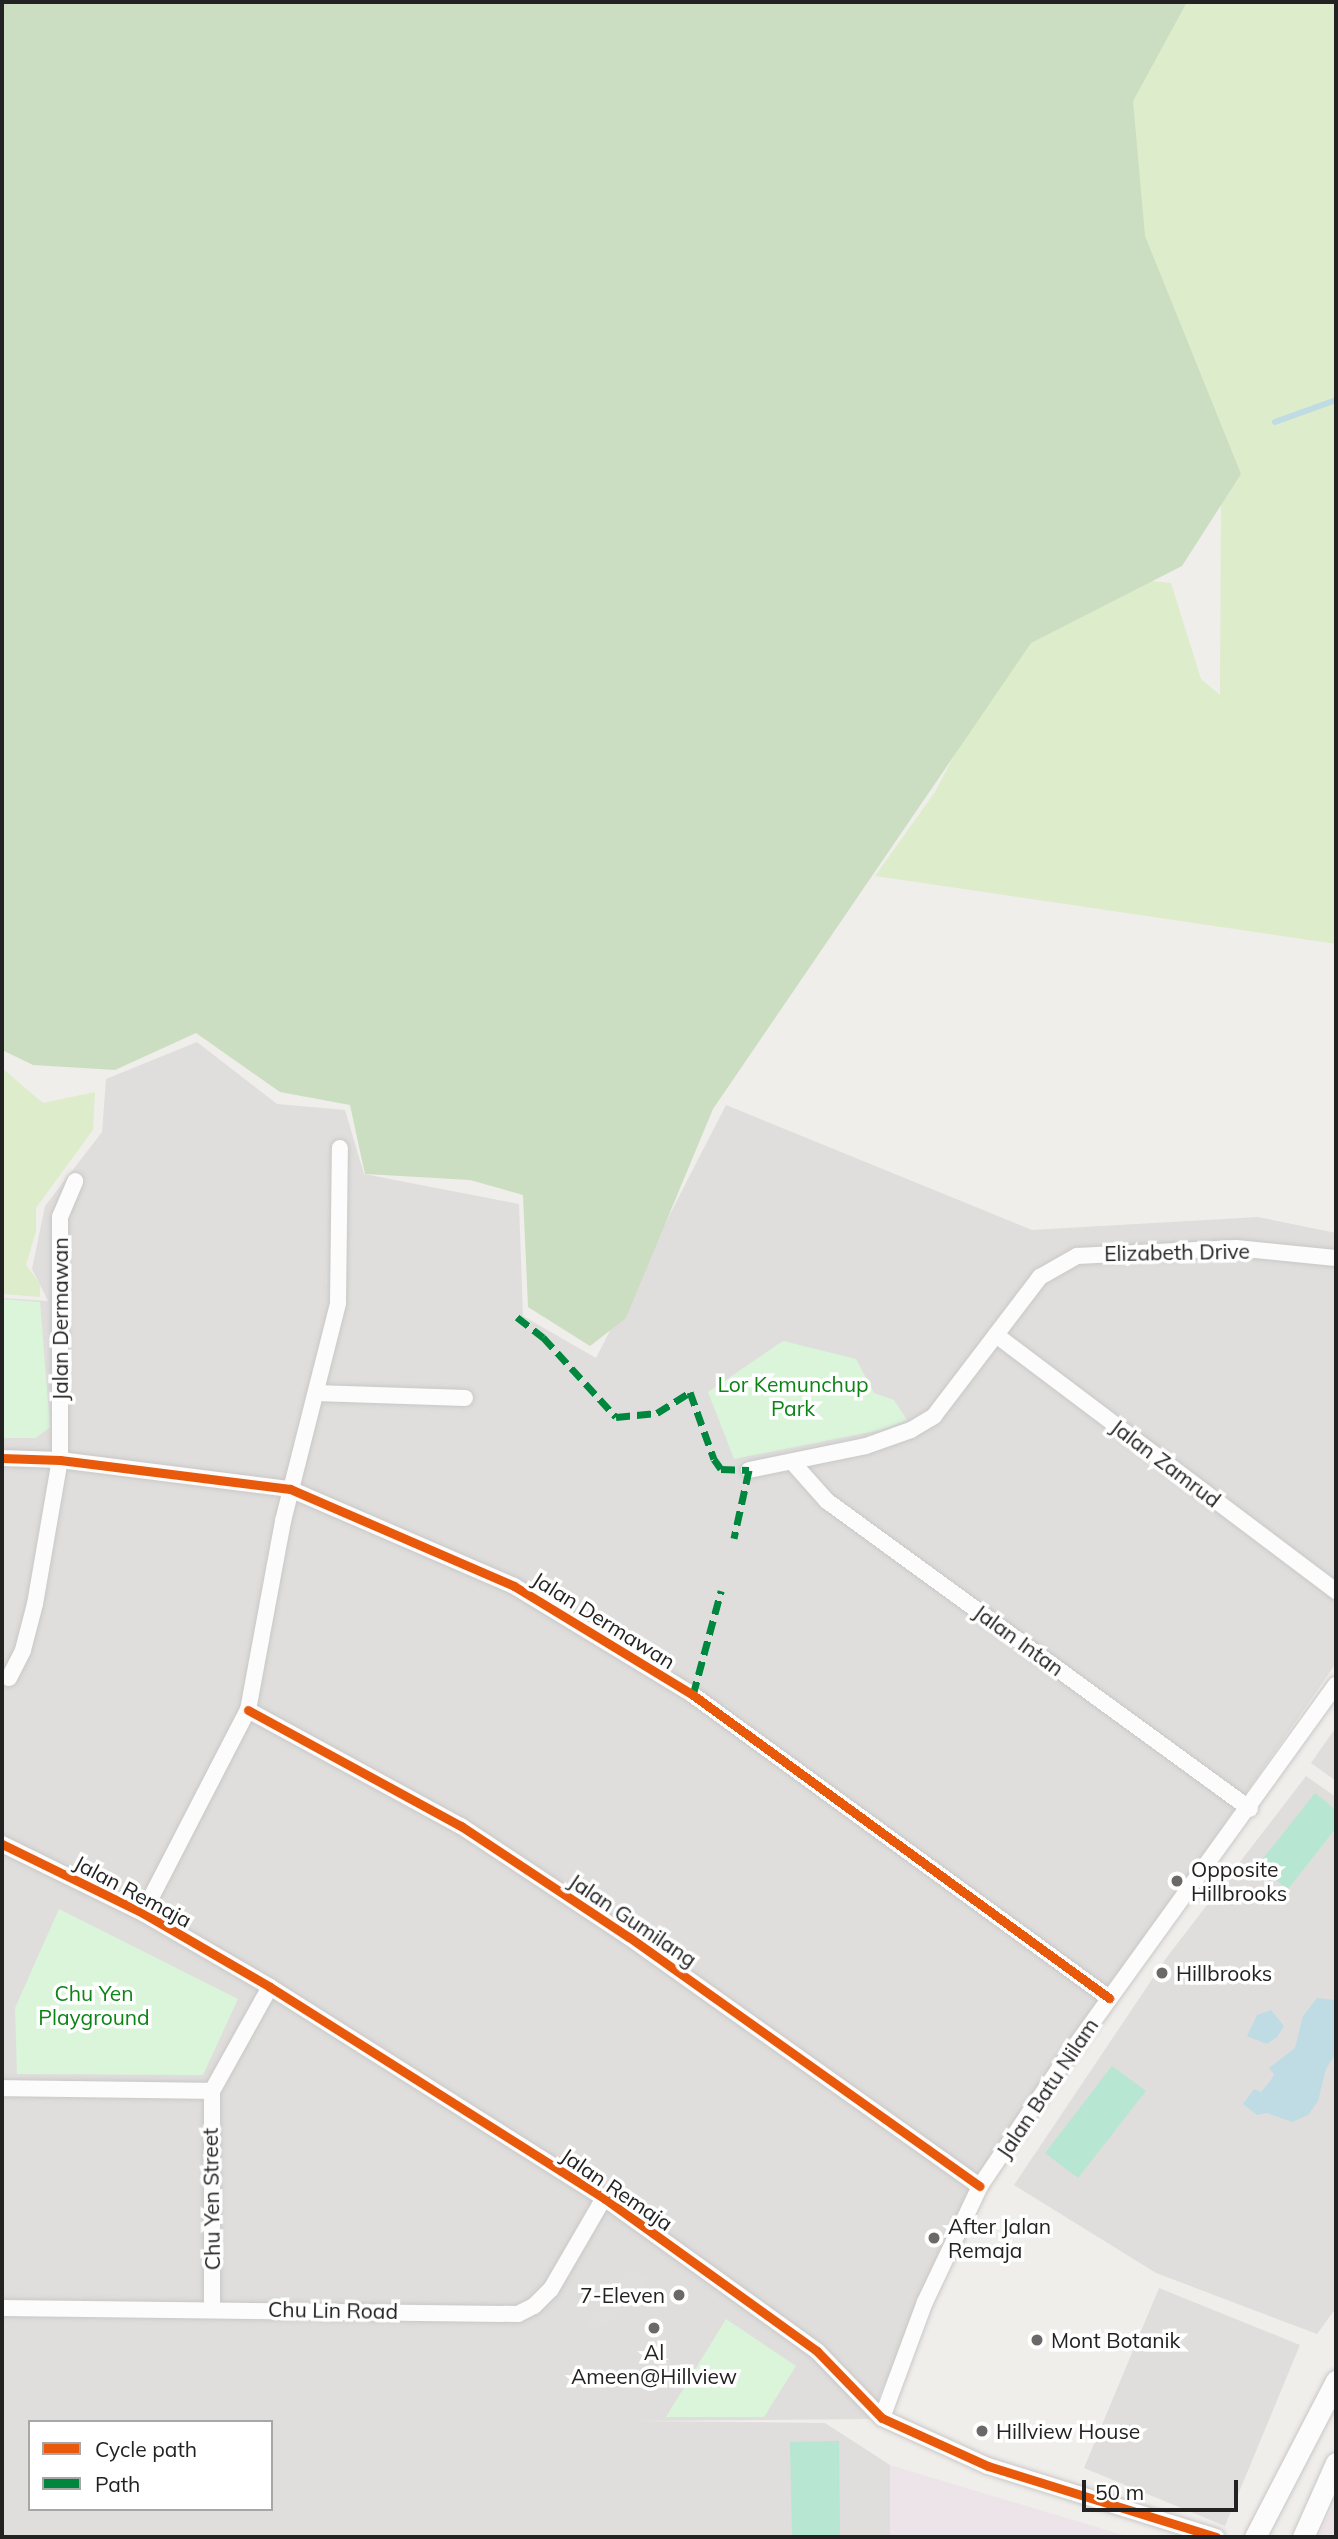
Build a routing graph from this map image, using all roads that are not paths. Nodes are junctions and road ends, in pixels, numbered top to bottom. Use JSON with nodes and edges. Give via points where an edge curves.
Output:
{"nodes":[{"id":1,"x":340,"y":1148,"type":"dead end"},
{"id":2,"x":75,"y":1181,"type":"dead end"},
{"id":3,"x":1336,"y":1258,"type":"edge"},
{"id":4,"x":996,"y":1335,"type":"junction"},
{"id":5,"x":316,"y":1393,"type":"junction"},
{"id":6,"x":465,"y":1398,"type":"dead end"},
{"id":7,"x":2,"y":1458,"type":"edge"},
{"id":8,"x":60,"y":1460,"type":"junction"},
{"id":9,"x":794,"y":1464,"type":"junction"},
{"id":10,"x":749,"y":1471,"type":"dead end"},
{"id":11,"x":290,"y":1489,"type":"junction"},
{"id":12,"x":1336,"y":1591,"type":"edge"},
{"id":13,"x":9,"y":1678,"type":"dead end"},
{"id":14,"x":1336,"y":1685,"type":"edge"},
{"id":15,"x":248,"y":1710,"type":"junction"},
{"id":16,"x":1250,"y":1809,"type":"junction"},
{"id":17,"x":2,"y":1844,"type":"edge"},
{"id":18,"x":143,"y":1913,"type":"junction"},
{"id":19,"x":270,"y":1987,"type":"junction"},
{"id":20,"x":1109,"y":1998,"type":"junction"},
{"id":21,"x":2,"y":2088,"type":"edge"},
{"id":22,"x":212,"y":2091,"type":"junction"},
{"id":23,"x":980,"y":2186,"type":"junction"},
{"id":24,"x":604,"y":2199,"type":"junction"},
{"id":25,"x":212,"y":2307,"type":"junction"},
{"id":26,"x":2,"y":2308,"type":"edge"},
{"id":27,"x":1336,"y":2381,"type":"edge"},
{"id":28,"x":882,"y":2418,"type":"junction"},
{"id":29,"x":1336,"y":2463,"type":"edge"},
{"id":30,"x":1216,"y":2537,"type":"edge"},
{"id":31,"x":1255,"y":2537,"type":"edge"},
{"id":32,"x":1303,"y":2537,"type":"edge"}],
"edges":[{"from":1,"to":5,"type":"street","via":[[338,1303]]},
{"from":2,"to":8,"type":"street","name":"Jalan Dermawan","via":[[60,1217]]},
{"from":3,"to":4,"type":"street","name":"Elizabeth Drive","via":[[1237,1248],[1099,1253],[1057,1264]]},
{"from":4,"to":9,"type":"street","name":"Elizabeth Drive","via":[[934,1416],[901,1434]]},
{"from":4,"to":12,"type":"street","name":"Jalan Zamrud"},
{"from":5,"to":6,"type":"street"},
{"from":5,"to":11,"type":"street"},
{"from":7,"to":8,"type":"street","name":"Jalan Dermawan"},
{"from":8,"to":11,"type":"street","name":"Jalan Dermawan"},
{"from":8,"to":13,"type":"street","name":"Jalan Dermawan","via":[[34,1604],[23,1650]]},
{"from":9,"to":10,"type":"street","name":"Elizabeth Drive"},
{"from":9,"to":16,"type":"street","name":"Jalan Intan","via":[[800,1476],[827,1501]]},
{"from":11,"to":15,"type":"street"},
{"from":11,"to":20,"type":"street","name":"Jalan Dermawan","via":[[514,1586],[693,1695]]},
{"from":14,"to":16,"type":"street","name":"Jalan Batu Nilam"},
{"from":15,"to":18,"type":"street"},
{"from":15,"to":23,"type":"street","name":"Jalan Gumilang","via":[[461,1826],[629,1937]]},
{"from":16,"to":20,"type":"street","name":"Jalan Batu Nilam"},
{"from":17,"to":18,"type":"street","name":"Jalan Remaja"},
{"from":18,"to":19,"type":"street","name":"Jalan Remaja"},
{"from":19,"to":22,"type":"street","name":"Chu Yen Street"},
{"from":19,"to":24,"type":"street","name":"Jalan Remaja"},
{"from":20,"to":23,"type":"street","name":"Jalan Batu Nilam"},
{"from":21,"to":22,"type":"street"},
{"from":22,"to":25,"type":"street","name":"Chu Yen Street"},
{"from":23,"to":28,"type":"street","name":"Jalan Batu Nilam","via":[[925,2302]]},
{"from":24,"to":25,"type":"street","name":"Chu Lin Road","via":[[551,2289],[518,2314]]},
{"from":24,"to":28,"type":"street","name":"Jalan Remaja","via":[[817,2351]]},
{"from":25,"to":26,"type":"street","name":"Chu Lin Road"},
{"from":27,"to":31,"type":"street"},
{"from":28,"to":30,"type":"street","name":"Jalan Remaja","via":[[988,2466]]},
{"from":29,"to":32,"type":"street"}]}
